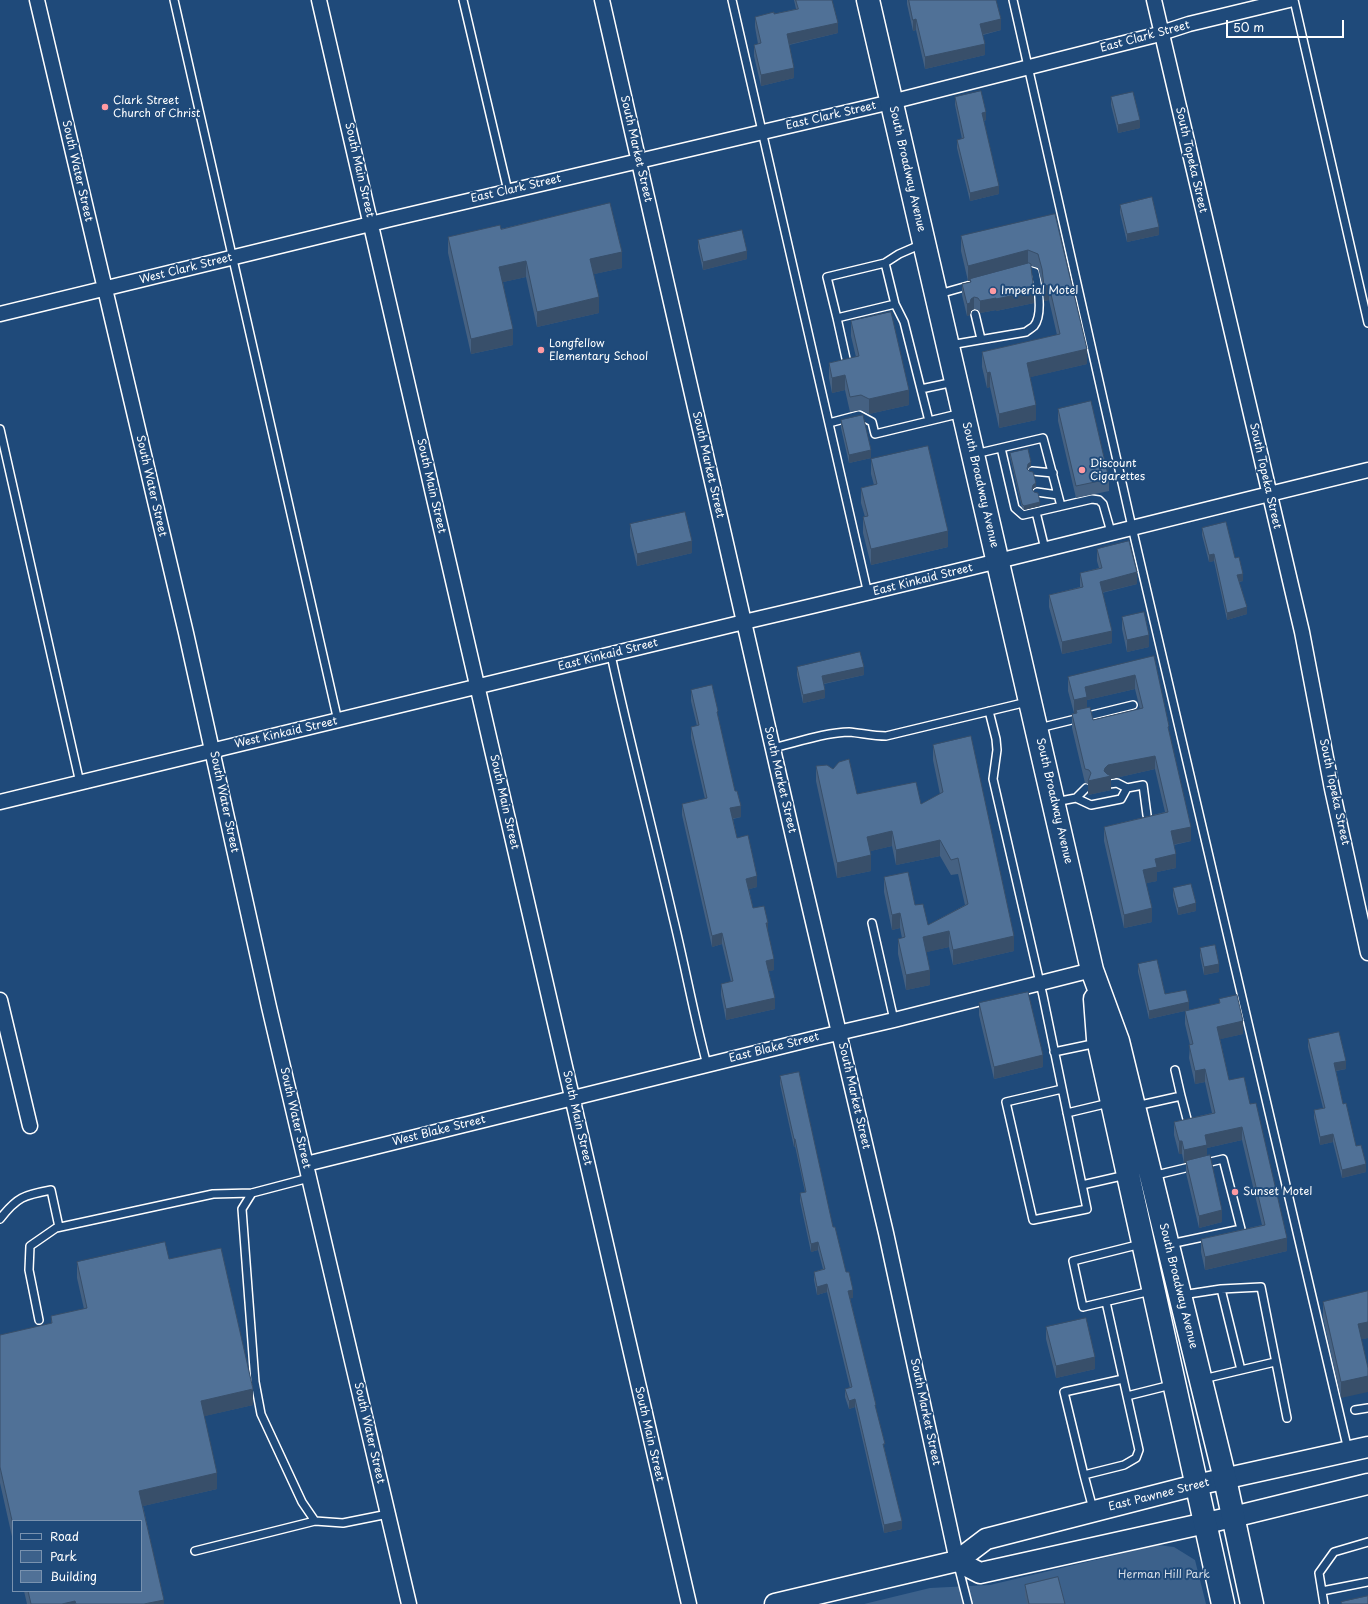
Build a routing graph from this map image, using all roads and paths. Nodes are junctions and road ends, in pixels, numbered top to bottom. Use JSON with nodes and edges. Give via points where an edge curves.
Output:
{"nodes":[{"id":1,"x":37,"y":0,"type":"edge"},
{"id":2,"x":174,"y":0,"type":"edge"},
{"id":3,"x":319,"y":0,"type":"edge"},
{"id":4,"x":463,"y":0,"type":"edge"},
{"id":5,"x":602,"y":0,"type":"edge"},
{"id":6,"x":732,"y":0,"type":"edge"},
{"id":7,"x":868,"y":0,"type":"edge"},
{"id":8,"x":1013,"y":0,"type":"edge"},
{"id":9,"x":1154,"y":0,"type":"edge"},
{"id":10,"x":1289,"y":0,"type":"edge"},
{"id":11,"x":1294,"y":0,"type":"edge"},
{"id":12,"x":1161,"y":33,"type":"junction"},
{"id":13,"x":1028,"y":67,"type":"junction"},
{"id":14,"x":891,"y":102,"type":"junction"},
{"id":15,"x":762,"y":132,"type":"junction"},
{"id":16,"x":639,"y":160,"type":"junction"},
{"id":17,"x":508,"y":191,"type":"junction"},
{"id":18,"x":371,"y":224,"type":"junction"},
{"id":19,"x":924,"y":243,"type":"junction"},
{"id":20,"x":232,"y":258,"type":"junction"},
{"id":21,"x":885,"y":263,"type":"junction"},
{"id":22,"x":1014,"y":274,"type":"edge"},
{"id":23,"x":976,"y":284,"type":"edge"},
{"id":24,"x":104,"y":288,"type":"junction"},
{"id":25,"x":936,"y":294,"type":"junction"},
{"id":26,"x":895,"y":304,"type":"junction"},
{"id":27,"x":0,"y":314,"type":"edge"},
{"id":28,"x":974,"y":314,"type":"dead end"},
{"id":29,"x":838,"y":318,"type":"junction"},
{"id":30,"x":1368,"y":323,"type":"edge"},
{"id":31,"x":981,"y":339,"type":"junction"},
{"id":32,"x":948,"y":346,"type":"junction"},
{"id":33,"x":847,"y":363,"type":"edge"},
{"id":34,"x":956,"y":382,"type":"junction"},
{"id":35,"x":921,"y":389,"type":"junction"},
{"id":36,"x":963,"y":412,"type":"junction"},
{"id":37,"x":929,"y":421,"type":"junction"},
{"id":38,"x":829,"y":423,"type":"junction"},
{"id":39,"x":0,"y":429,"type":"edge"},
{"id":40,"x":1001,"y":448,"type":"junction"},
{"id":41,"x":973,"y":454,"type":"junction"},
{"id":42,"x":1368,"y":470,"type":"edge"},
{"id":43,"x":1032,"y":471,"type":"edge"},
{"id":44,"x":1053,"y":474,"type":"junction"},
{"id":45,"x":1037,"y":492,"type":"edge"},
{"id":46,"x":1269,"y":494,"type":"junction"},
{"id":47,"x":1058,"y":495,"type":"junction"},
{"id":48,"x":1061,"y":506,"type":"junction"},
{"id":49,"x":1036,"y":512,"type":"junction"},
{"id":50,"x":1132,"y":527,"type":"junction"},
{"id":51,"x":1111,"y":532,"type":"junction"},
{"id":52,"x":1045,"y":549,"type":"junction"},
{"id":53,"x":998,"y":561,"type":"junction"},
{"id":54,"x":868,"y":594,"type":"junction"},
{"id":55,"x":744,"y":622,"type":"junction"},
{"id":56,"x":611,"y":655,"type":"junction"},
{"id":57,"x":478,"y":687,"type":"junction"},
{"id":58,"x":1030,"y":701,"type":"junction"},
{"id":59,"x":1133,"y":704,"type":"dead end"},
{"id":60,"x":989,"y":711,"type":"junction"},
{"id":61,"x":338,"y":721,"type":"junction"},
{"id":62,"x":1037,"y":729,"type":"junction"},
{"id":63,"x":773,"y":748,"type":"junction"},
{"id":64,"x":212,"y":751,"type":"junction"},
{"id":65,"x":80,"y":783,"type":"junction"},
{"id":66,"x":1109,"y":784,"type":"edge"},
{"id":67,"x":1086,"y":788,"type":"dead end"},
{"id":68,"x":1127,"y":788,"type":"junction"},
{"id":69,"x":1076,"y":798,"type":"junction"},
{"id":70,"x":0,"y":802,"type":"edge"},
{"id":71,"x":1054,"y":802,"type":"junction"},
{"id":72,"x":1147,"y":815,"type":"edge"},
{"id":73,"x":872,"y":923,"type":"dead end"},
{"id":74,"x":1368,"y":953,"type":"edge"},
{"id":75,"x":1092,"y":970,"type":"junction"},
{"id":76,"x":1040,"y":983,"type":"junction"},
{"id":77,"x":0,"y":1000,"type":"edge"},
{"id":78,"x":894,"y":1020,"type":"junction"},
{"id":79,"x":839,"y":1032,"type":"junction"},
{"id":80,"x":1099,"y":1043,"type":"junction"},
{"id":81,"x":1054,"y":1052,"type":"junction"},
{"id":82,"x":707,"y":1065,"type":"junction"},
{"id":83,"x":1175,"y":1070,"type":"dead end"},
{"id":84,"x":1062,"y":1089,"type":"junction"},
{"id":85,"x":1181,"y":1096,"type":"junction"},
{"id":86,"x":572,"y":1098,"type":"junction"},
{"id":87,"x":1112,"y":1102,"type":"junction"},
{"id":88,"x":1134,"y":1107,"type":"junction"},
{"id":89,"x":1067,"y":1113,"type":"junction"},
{"id":90,"x":1187,"y":1119,"type":"edge"},
{"id":91,"x":30,"y":1126,"type":"dead end"},
{"id":92,"x":306,"y":1164,"type":"junction"},
{"id":93,"x":1128,"y":1175,"type":"junction"},
{"id":94,"x":1151,"y":1177,"type":"junction"},
{"id":95,"x":309,"y":1178,"type":"junction"},
{"id":96,"x":1082,"y":1185,"type":"junction"},
{"id":97,"x":252,"y":1193,"type":"junction"},
{"id":98,"x":0,"y":1219,"type":"edge"},
{"id":99,"x":59,"y":1227,"type":"junction"},
{"id":100,"x":1143,"y":1244,"type":"junction"},
{"id":101,"x":1168,"y":1244,"type":"junction"},
{"id":102,"x":1221,"y":1289,"type":"junction"},
{"id":103,"x":1153,"y":1290,"type":"junction"},
{"id":104,"x":1180,"y":1296,"type":"junction"},
{"id":105,"x":1106,"y":1302,"type":"junction"},
{"id":106,"x":39,"y":1320,"type":"dead end"},
{"id":107,"x":1275,"y":1362,"type":"junction"},
{"id":108,"x":1241,"y":1370,"type":"junction"},
{"id":109,"x":1123,"y":1379,"type":"junction"},
{"id":110,"x":1201,"y":1380,"type":"junction"},
{"id":111,"x":1174,"y":1385,"type":"junction"},
{"id":112,"x":1127,"y":1396,"type":"junction"},
{"id":113,"x":1368,"y":1408,"type":"edge"},
{"id":114,"x":1355,"y":1410,"type":"dead end"},
{"id":115,"x":1287,"y":1418,"type":"dead end"},
{"id":116,"x":1368,"y":1447,"type":"edge"},
{"id":117,"x":1348,"y":1451,"type":"junction"},
{"id":118,"x":1084,"y":1475,"type":"junction"},
{"id":119,"x":1225,"y":1479,"type":"junction"},
{"id":120,"x":1368,"y":1484,"type":"edge"},
{"id":121,"x":1196,"y":1485,"type":"junction"},
{"id":122,"x":1093,"y":1511,"type":"junction"},
{"id":123,"x":388,"y":1514,"type":"junction"},
{"id":124,"x":1233,"y":1517,"type":"junction"},
{"id":125,"x":315,"y":1521,"type":"junction"},
{"id":126,"x":1204,"y":1523,"type":"junction"},
{"id":127,"x":1368,"y":1542,"type":"edge"},
{"id":128,"x":195,"y":1551,"type":"dead end"},
{"id":129,"x":957,"y":1562,"type":"junction"},
{"id":130,"x":1368,"y":1582,"type":"edge"},
{"id":131,"x":1322,"y":1592,"type":"junction"},
{"id":132,"x":409,"y":1604,"type":"edge"},
{"id":133,"x":689,"y":1604,"type":"edge"},
{"id":134,"x":775,"y":1604,"type":"edge"},
{"id":135,"x":968,"y":1604,"type":"edge"},
{"id":136,"x":1223,"y":1604,"type":"edge"},
{"id":137,"x":1252,"y":1604,"type":"edge"},
{"id":138,"x":1324,"y":1604,"type":"edge"}],
"edges":[{"from":1,"to":24,"type":"street","name":"South Water Street"},
{"from":2,"to":20,"type":"lane"},
{"from":3,"to":18,"type":"street","name":"South Main Street"},
{"from":4,"to":17,"type":"lane"},
{"from":5,"to":16,"type":"street","name":"South Market Street"},
{"from":6,"to":15,"type":"lane"},
{"from":7,"to":14,"type":"main road","name":"South Broadway Avenue"},
{"from":8,"to":13,"type":"lane"},
{"from":9,"to":12,"type":"street","name":"South Topeka Street"},
{"from":10,"to":12,"type":"street","name":"East Clark Street"},
{"from":11,"to":30,"type":"lane"},
{"from":12,"to":13,"type":"street","name":"East Clark Street"},
{"from":12,"to":46,"type":"street","name":"South Topeka Street"},
{"from":13,"to":14,"type":"street","name":"East Clark Street"},
{"from":13,"to":50,"type":"lane"},
{"from":14,"to":15,"type":"street","name":"East Clark Street"},
{"from":14,"to":19,"type":"main road","name":"South Broadway Avenue"},
{"from":15,"to":16,"type":"street","name":"East Clark Street"},
{"from":15,"to":38,"type":"lane"},
{"from":16,"to":17,"type":"street","name":"East Clark Street"},
{"from":16,"to":55,"type":"street","name":"South Market Street"},
{"from":17,"to":18,"type":"street","name":"East Clark Street"},
{"from":18,"to":20,"type":"street","name":"West Clark Street"},
{"from":18,"to":57,"type":"street","name":"South Main Street"},
{"from":19,"to":21,"type":"lane"},
{"from":19,"to":25,"type":"main road","name":"South Broadway Avenue"},
{"from":20,"to":24,"type":"street","name":"West Clark Street"},
{"from":20,"to":61,"type":"lane"},
{"from":21,"to":26,"type":"lane"},
{"from":21,"to":29,"type":"lane","via":[[827,277]]},
{"from":22,"to":31,"type":"lane","via":[[1029,270],[1035,272],[1040,308],[1035,325],[1026,332]]},
{"from":23,"to":25,"type":"lane","via":[[969,290]]},
{"from":24,"to":27,"type":"street","name":"West Clark Street"},
{"from":24,"to":64,"type":"street","name":"South Water Street"},
{"from":25,"to":32,"type":"main road","name":"South Broadway Avenue"},
{"from":26,"to":29,"type":"lane"},
{"from":26,"to":35,"type":"lane","via":[[904,322]]},
{"from":28,"to":31,"type":"lane"},
{"from":29,"to":33,"type":"lane"},
{"from":31,"to":32,"type":"lane"},
{"from":32,"to":34,"type":"main road","name":"South Broadway Avenue"},
{"from":34,"to":35,"type":"lane"},
{"from":34,"to":36,"type":"main road","name":"South Broadway Avenue"},
{"from":35,"to":37,"type":"lane"},
{"from":36,"to":37,"type":"lane"},
{"from":36,"to":41,"type":"main road","name":"South Broadway Avenue"},
{"from":37,"to":38,"type":"lane","via":[[875,434],[872,422],[860,415]]},
{"from":38,"to":54,"type":"lane"},
{"from":39,"to":65,"type":"lane"},
{"from":40,"to":41,"type":"lane"},
{"from":40,"to":44,"type":"lane","via":[[1044,438]]},
{"from":40,"to":49,"type":"lane","via":[[1010,468],[1015,508],[1023,515]]},
{"from":41,"to":53,"type":"main road","name":"South Broadway Avenue"},
{"from":42,"to":46,"type":"street","name":"East Kinkaid Street"},
{"from":43,"to":44,"type":"lane"},
{"from":44,"to":47,"type":"lane"},
{"from":45,"to":47,"type":"lane"},
{"from":46,"to":50,"type":"street","name":"East Kinkaid Street"},
{"from":46,"to":74,"type":"street","name":"South Topeka Street","via":[[1302,632],[1332,789]]},
{"from":47,"to":48,"type":"lane"},
{"from":48,"to":49,"type":"lane"},
{"from":48,"to":51,"type":"lane","via":[[1092,499],[1099,500],[1103,504]]},
{"from":49,"to":52,"type":"lane"},
{"from":50,"to":51,"type":"street","name":"East Kinkaid Street"},
{"from":50,"to":117,"type":"lane"},
{"from":51,"to":52,"type":"street","name":"East Kinkaid Street"},
{"from":52,"to":53,"type":"street","name":"East Kinkaid Street"},
{"from":53,"to":54,"type":"street","name":"East Kinkaid Street"},
{"from":53,"to":58,"type":"main road","name":"South Broadway Avenue"},
{"from":54,"to":55,"type":"street","name":"East Kinkaid Street"},
{"from":55,"to":56,"type":"street","name":"East Kinkaid Street"},
{"from":55,"to":63,"type":"street","name":"South Market Street"},
{"from":56,"to":57,"type":"street","name":"East Kinkaid Street"},
{"from":56,"to":82,"type":"lane"},
{"from":57,"to":61,"type":"street","name":"West Kinkaid Street"},
{"from":57,"to":86,"type":"street","name":"South Main Street"},
{"from":58,"to":60,"type":"lane"},
{"from":58,"to":62,"type":"main road","name":"South Broadway Avenue"},
{"from":59,"to":62,"type":"lane"},
{"from":60,"to":63,"type":"lane","via":[[886,736],[836,733]]},
{"from":60,"to":76,"type":"lane","via":[[997,750],[993,778]]},
{"from":61,"to":64,"type":"street","name":"West Kinkaid Street"},
{"from":62,"to":71,"type":"main road","name":"South Broadway Avenue"},
{"from":63,"to":79,"type":"street","name":"South Market Street"},
{"from":64,"to":65,"type":"street","name":"West Kinkaid Street"},
{"from":64,"to":92,"type":"street","name":"South Water Street"},
{"from":65,"to":70,"type":"street","name":"West Kinkaid Street"},
{"from":66,"to":68,"type":"lane","via":[[1117,783]]},
{"from":67,"to":69,"type":"lane"},
{"from":68,"to":69,"type":"lane","via":[[1121,799],[1091,805]]},
{"from":68,"to":72,"type":"lane","via":[[1143,785]]},
{"from":69,"to":71,"type":"lane"},
{"from":71,"to":75,"type":"main road","name":"South Broadway Avenue"},
{"from":73,"to":78,"type":"lane"},
{"from":75,"to":76,"type":"street","name":"East Blake Street"},
{"from":75,"to":80,"type":"main road","name":"South Broadway Avenue"},
{"from":75,"to":88,"type":"main road","name":"South Broadway Avenue","via":[[1118,1041]]},
{"from":76,"to":78,"type":"street","name":"East Blake Street"},
{"from":76,"to":81,"type":"lane"},
{"from":77,"to":91,"type":"street"},
{"from":78,"to":79,"type":"street","name":"East Blake Street"},
{"from":79,"to":82,"type":"street","name":"East Blake Street"},
{"from":79,"to":129,"type":"street","name":"South Market Street","via":[[886,1233]]},
{"from":80,"to":81,"type":"lane"},
{"from":80,"to":87,"type":"main road","name":"South Broadway Avenue"},
{"from":81,"to":84,"type":"lane"},
{"from":82,"to":86,"type":"street","name":"East Blake Street"},
{"from":83,"to":85,"type":"lane"},
{"from":84,"to":89,"type":"lane"},
{"from":84,"to":96,"type":"lane","via":[[1006,1102],[1033,1220],[1086,1209]]},
{"from":85,"to":88,"type":"lane"},
{"from":85,"to":90,"type":"lane"},
{"from":86,"to":92,"type":"street","name":"West Blake Street"},
{"from":86,"to":133,"type":"street","name":"South Main Street"},
{"from":87,"to":89,"type":"lane"},
{"from":87,"to":93,"type":"main road","name":"South Broadway Avenue"},
{"from":88,"to":94,"type":"main road","name":"South Broadway Avenue"},
{"from":89,"to":96,"type":"lane"},
{"from":92,"to":95,"type":"street","name":"South Water Street"},
{"from":93,"to":96,"type":"lane"},
{"from":93,"to":100,"type":"main road","name":"South Broadway Avenue"},
{"from":94,"to":101,"type":"main road","name":"South Broadway Avenue"},
{"from":94,"to":101,"type":"lane","via":[[1224,1159],[1241,1229]]},
{"from":95,"to":97,"type":"lane"},
{"from":95,"to":123,"type":"street","name":"South Water Street"},
{"from":97,"to":99,"type":"lane","via":[[213,1194]]},
{"from":97,"to":125,"type":"lane","via":[[242,1209],[255,1382],[261,1414],[302,1502]]},
{"from":98,"to":99,"type":"lane","via":[[10,1207],[27,1194],[51,1190]]},
{"from":99,"to":106,"type":"lane","via":[[30,1246],[28,1270]]},
{"from":100,"to":103,"type":"main road","name":"South Broadway Avenue"},
{"from":100,"to":105,"type":"lane","via":[[1073,1261],[1083,1307]]},
{"from":101,"to":104,"type":"main road","name":"South Broadway Avenue"},
{"from":102,"to":104,"type":"lane"},
{"from":102,"to":107,"type":"lane","via":[[1262,1287]]},
{"from":102,"to":108,"type":"lane"},
{"from":103,"to":105,"type":"lane"},
{"from":103,"to":111,"type":"main road","name":"South Broadway Avenue"},
{"from":104,"to":110,"type":"main road","name":"South Broadway Avenue"},
{"from":105,"to":109,"type":"lane"},
{"from":107,"to":108,"type":"lane"},
{"from":107,"to":115,"type":"lane"},
{"from":108,"to":110,"type":"lane"},
{"from":109,"to":112,"type":"lane"},
{"from":109,"to":118,"type":"lane","via":[[1064,1392]]},
{"from":110,"to":119,"type":"main road","name":"South Broadway Avenue"},
{"from":111,"to":112,"type":"lane"},
{"from":111,"to":121,"type":"main road","name":"South Broadway Avenue"},
{"from":112,"to":118,"type":"lane","via":[[1139,1450],[1136,1458],[1124,1465]]},
{"from":113,"to":114,"type":"lane"},
{"from":116,"to":117,"type":"main road","name":"East Pawnee Street"},
{"from":117,"to":119,"type":"main road","name":"East Pawnee Street"},
{"from":118,"to":122,"type":"lane"},
{"from":119,"to":121,"type":"main road","name":"East Pawnee Street"},
{"from":119,"to":124,"type":"main road","name":"South Broadway Avenue"},
{"from":120,"to":124,"type":"main road"},
{"from":121,"to":122,"type":"main road","name":"East Pawnee Street"},
{"from":121,"to":126,"type":"main road","name":"South Broadway Avenue"},
{"from":122,"to":129,"type":"main road","name":"East Pawnee Street","via":[[986,1539]]},
{"from":123,"to":125,"type":"lane","via":[[343,1523]]},
{"from":123,"to":132,"type":"street","name":"South Water Street"},
{"from":124,"to":126,"type":"main road"},
{"from":124,"to":137,"type":"main road","name":"South Broadway Avenue"},
{"from":125,"to":128,"type":"lane"},
{"from":126,"to":129,"type":"main road","via":[[980,1573]]},
{"from":126,"to":136,"type":"main road","name":"South Broadway Avenue"},
{"from":127,"to":131,"type":"lane","via":[[1334,1552],[1319,1573]]},
{"from":129,"to":134,"type":"main road","name":"East Pawnee Street"},
{"from":129,"to":135,"type":"lane"},
{"from":130,"to":131,"type":"lane"},
{"from":131,"to":138,"type":"lane"}]}
